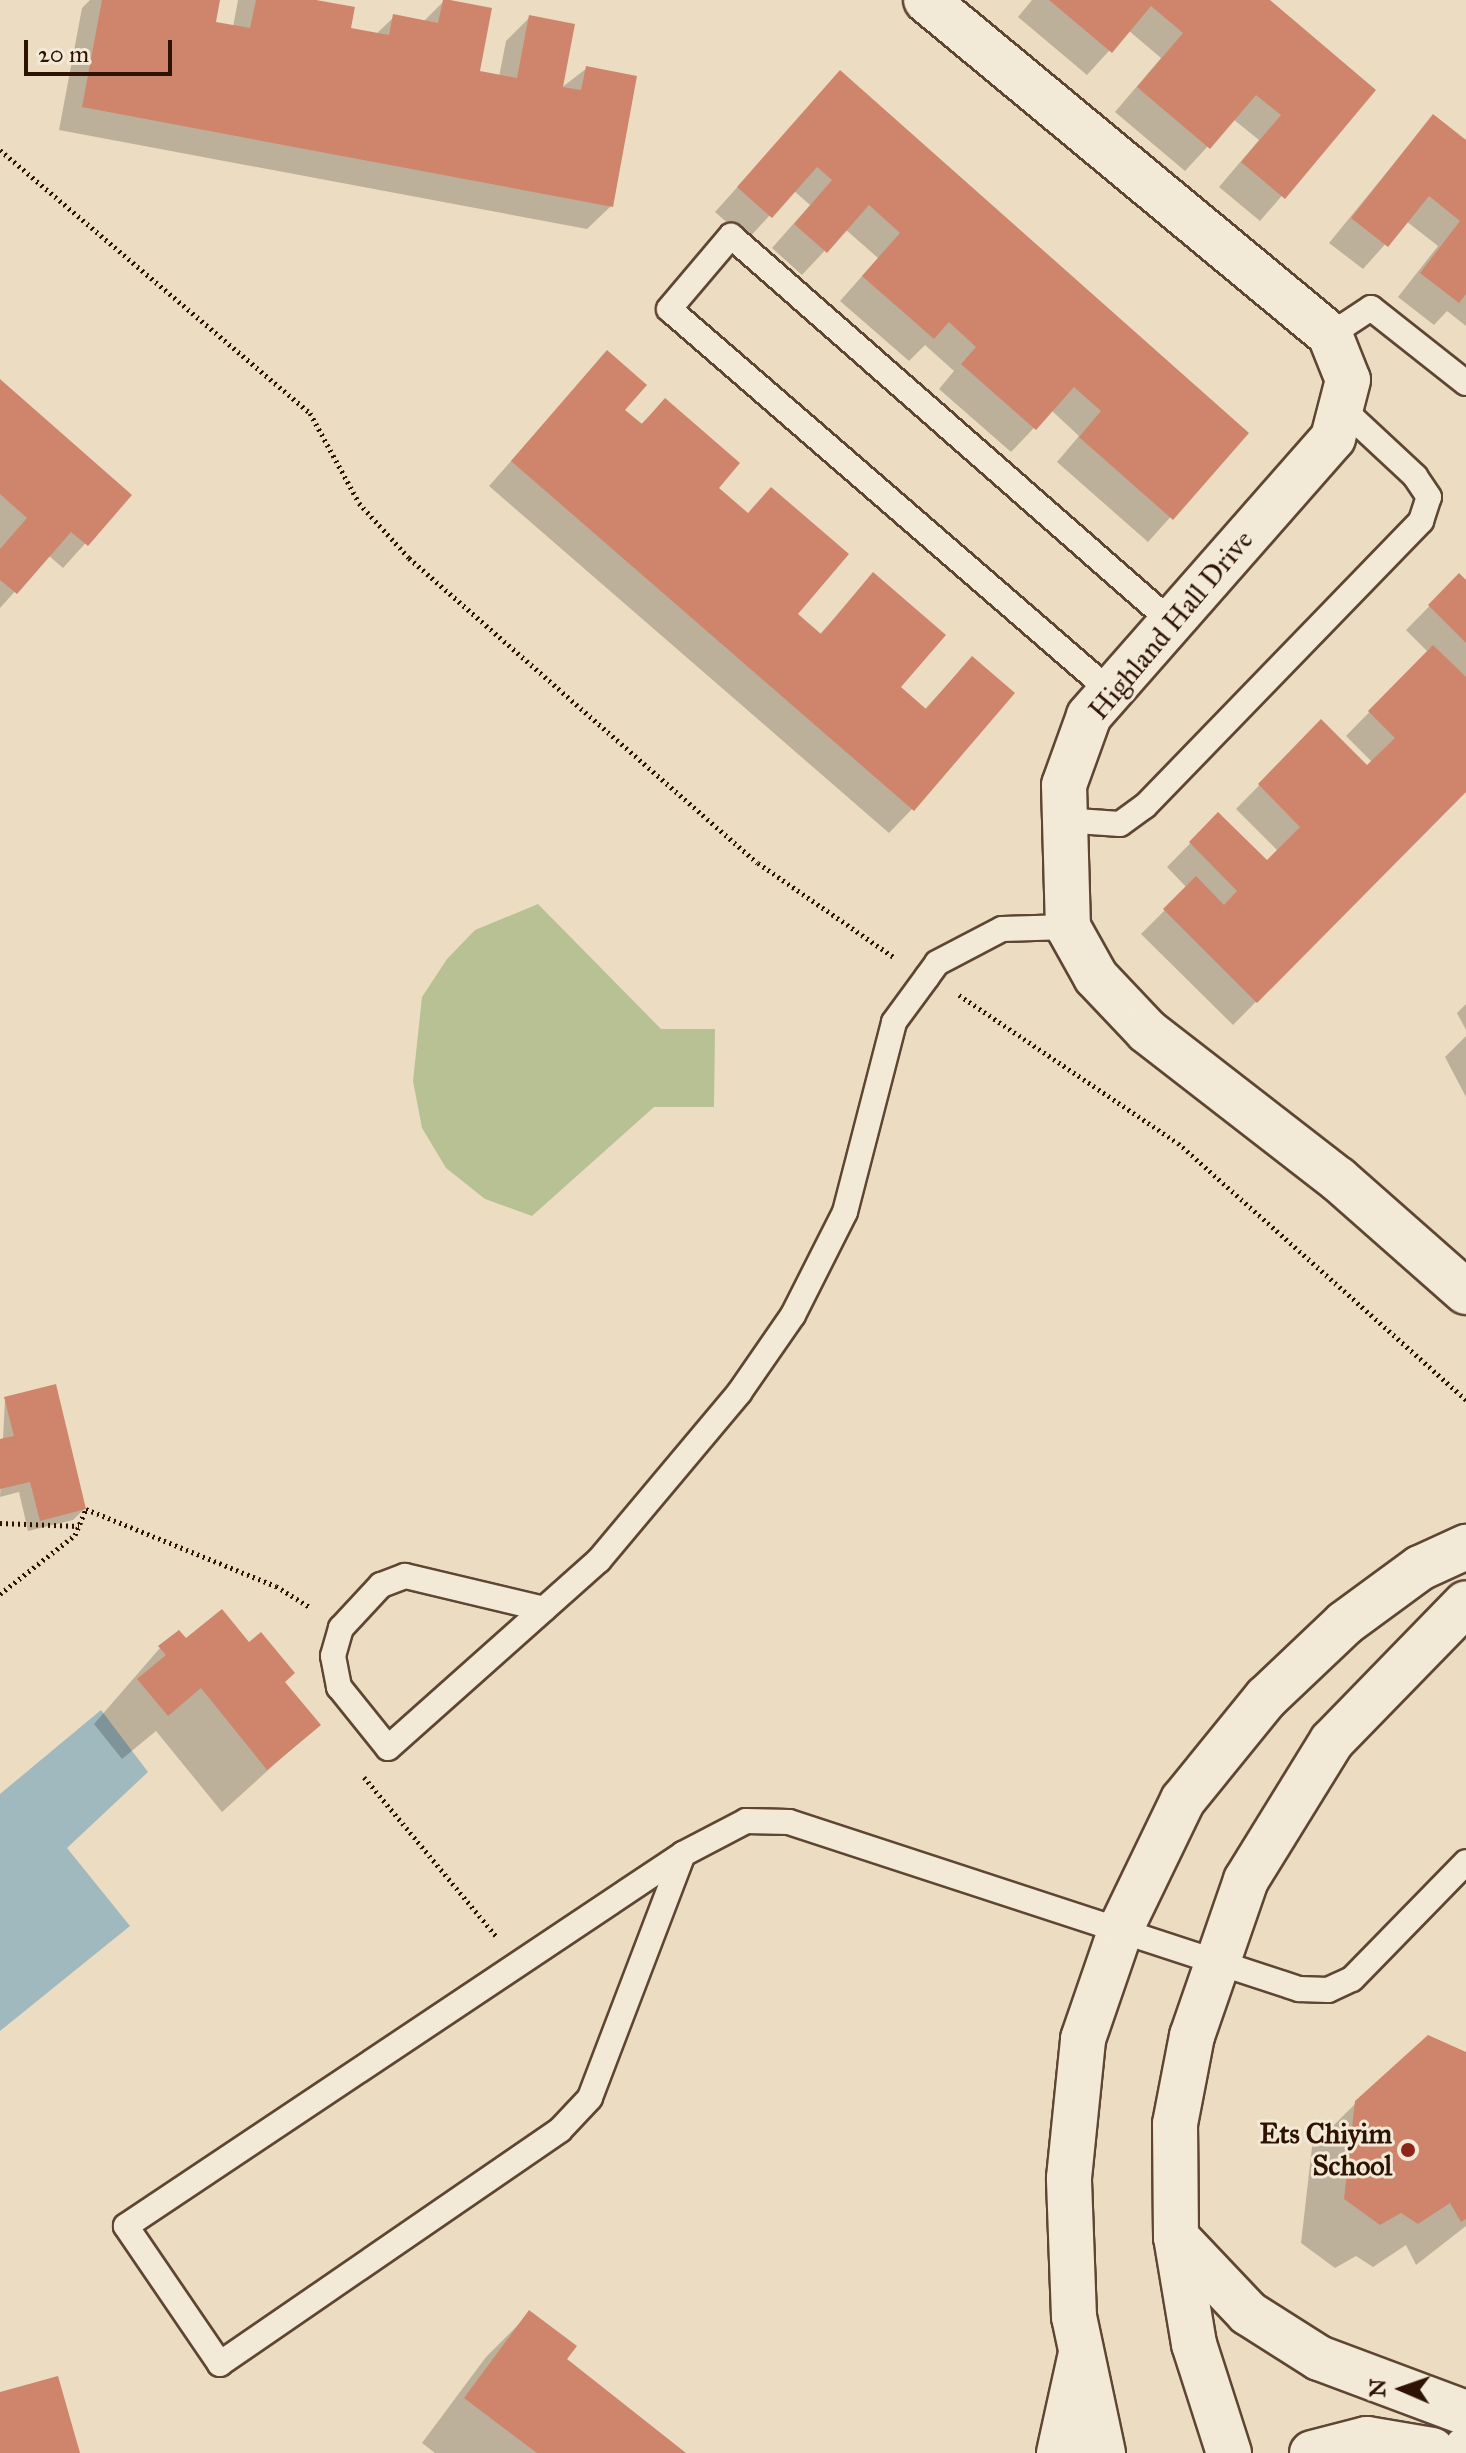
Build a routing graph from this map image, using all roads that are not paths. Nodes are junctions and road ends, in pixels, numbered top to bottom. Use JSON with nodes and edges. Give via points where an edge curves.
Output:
{"nodes":[{"id":1,"x":926,"y":0,"type":"edge"},
{"id":2,"x":1330,"y":335,"type":"junction"},
{"id":3,"x":1466,"y":383,"type":"edge"},
{"id":4,"x":1344,"y":410,"type":"junction"},
{"id":5,"x":1169,"y":620,"type":"junction"},
{"id":6,"x":1110,"y":691,"type":"junction"},
{"id":7,"x":1062,"y":820,"type":"junction"},
{"id":8,"x":1068,"y":927,"type":"junction"},
{"id":9,"x":1466,"y":1292,"type":"edge"},
{"id":10,"x":1466,"y":1547,"type":"edge"},
{"id":11,"x":1466,"y":1603,"type":"edge"},
{"id":12,"x":544,"y":1609,"type":"junction"},
{"id":13,"x":683,"y":1854,"type":"junction"},
{"id":14,"x":1466,"y":1862,"type":"edge"},
{"id":15,"x":1122,"y":1926,"type":"junction"},
{"id":16,"x":1217,"y":1962,"type":"junction"},
{"id":17,"x":1176,"y":2237,"type":"junction"},
{"id":18,"x":1081,"y":2353,"type":"junction"},
{"id":19,"x":1466,"y":2413,"type":"edge"},
{"id":20,"x":1451,"y":2447,"type":"edge"},
{"id":21,"x":1059,"y":2453,"type":"edge"},
{"id":22,"x":1103,"y":2453,"type":"edge"},
{"id":23,"x":1229,"y":2453,"type":"edge"},
{"id":24,"x":1312,"y":2453,"type":"edge"}],
"edges":[{"from":1,"to":2,"type":"street","name":"Highland Hall Drive"},
{"from":2,"to":3,"type":"lane","via":[[1371,308]]},
{"from":2,"to":4,"type":"street","name":"Highland Hall Drive","via":[[1348,380]]},
{"from":4,"to":5,"type":"street","name":"Highland Hall Drive","via":[[1333,438]]},
{"from":4,"to":7,"type":"lane","via":[[1415,476],[1429,497],[1421,521],[1145,806],[1120,824]]},
{"from":5,"to":6,"type":"street","name":"Highland Hall Drive"},
{"from":5,"to":6,"type":"lane","via":[[731,236],[669,309]]},
{"from":6,"to":7,"type":"street","name":"Highland Hall Drive","via":[[1075,751]]},
{"from":7,"to":8,"type":"street","name":"Highland Hall Drive"},
{"from":8,"to":9,"type":"street","name":"Highland Hall Drive","via":[[1096,977],[1147,1031],[1338,1179]]},
{"from":8,"to":12,"type":"lane","via":[[1002,929],[937,963],[894,1022],[845,1212],[793,1315],[739,1393],[599,1560]]},
{"from":10,"to":15,"type":"street","via":[[1420,1568],[1345,1623],[1266,1698],[1183,1800]]},
{"from":11,"to":16,"type":"street","via":[[1332,1741],[1246,1880]]},
{"from":12,"to":12,"type":"lane","via":[[388,1748],[339,1687],[333,1656],[341,1628],[357,1602],[405,1576]]},
{"from":13,"to":13,"type":"lane","via":[[126,2226],[220,2364],[560,2130],[590,2098]]},
{"from":13,"to":15,"type":"lane","via":[[746,1821],[789,1822]]},
{"from":14,"to":16,"type":"lane","via":[[1352,1979],[1328,1990],[1266,1983]]},
{"from":15,"to":16,"type":"lane"},
{"from":15,"to":18,"type":"street","via":[[1083,2039],[1069,2178]]},
{"from":16,"to":17,"type":"street","via":[[1192,2036],[1175,2124]]},
{"from":17,"to":19,"type":"street","via":[[1248,2313],[1319,2358]]},
{"from":17,"to":23,"type":"street","via":[[1194,2344]]},
{"from":18,"to":21,"type":"street"},
{"from":18,"to":22,"type":"street"},
{"from":20,"to":24,"type":"street","via":[[1367,2439]]}]}
